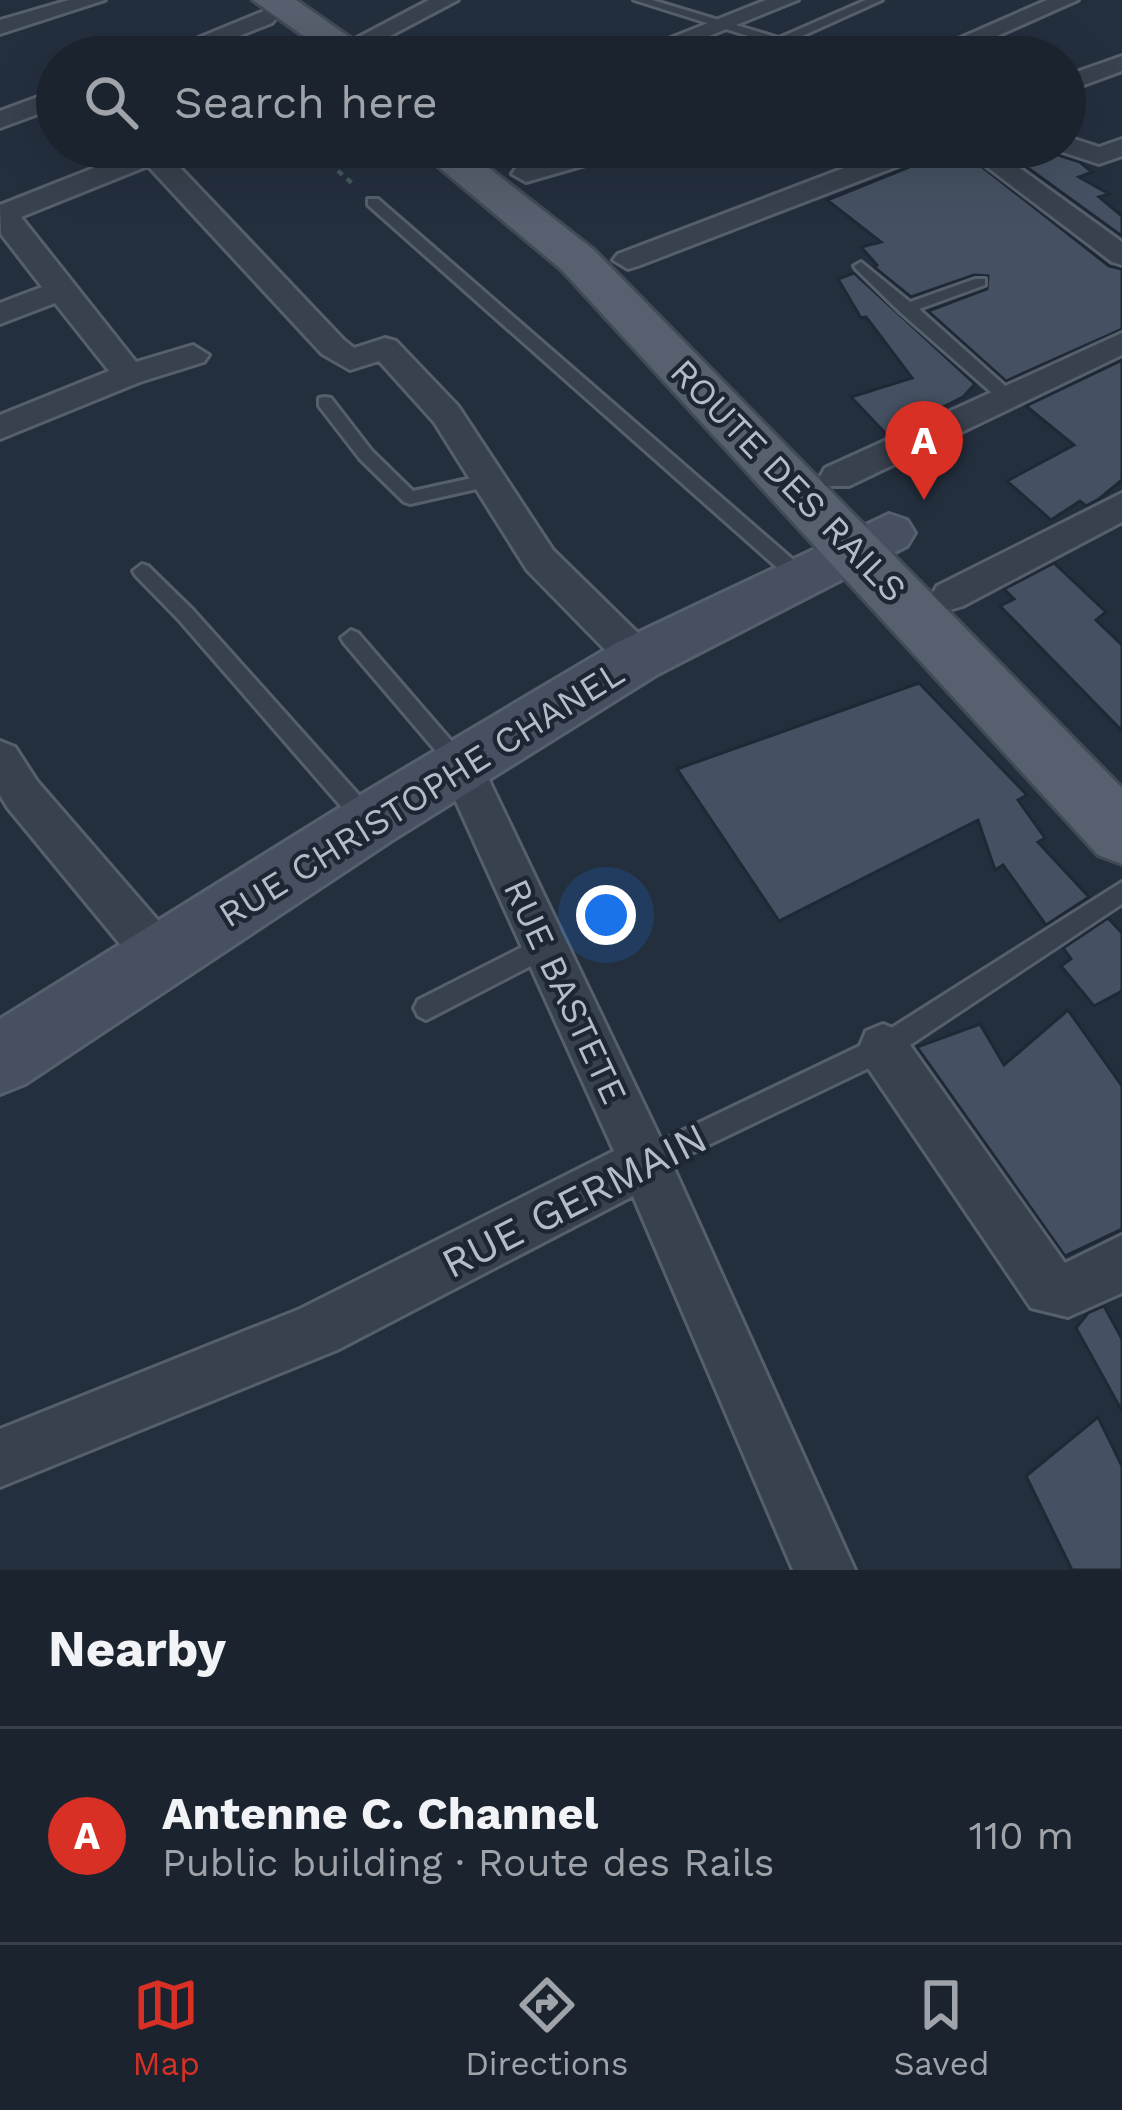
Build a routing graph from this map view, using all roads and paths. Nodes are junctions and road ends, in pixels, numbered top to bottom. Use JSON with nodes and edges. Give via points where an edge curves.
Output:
{"nodes":[{"id":1,"x":94,"y":0,"type":"edge"},
{"id":2,"x":447,"y":0,"type":"edge"},
{"id":3,"x":640,"y":0,"type":"edge"},
{"id":4,"x":788,"y":0,"type":"edge"},
{"id":5,"x":876,"y":0,"type":"edge"},
{"id":6,"x":1067,"y":0,"type":"edge"},
{"id":7,"x":269,"y":5,"type":"edge"},
{"id":8,"x":722,"y":22,"type":"junction"},
{"id":9,"x":0,"y":27,"type":"edge"},
{"id":10,"x":206,"y":36,"type":"edge"},
{"id":11,"x":315,"y":36,"type":"edge"},
{"id":12,"x":377,"y":36,"type":"edge"},
{"id":13,"x":687,"y":36,"type":"edge"},
{"id":14,"x":765,"y":36,"type":"edge"},
{"id":15,"x":792,"y":36,"type":"edge"},
{"id":16,"x":980,"y":36,"type":"edge"},
{"id":17,"x":1122,"y":63,"type":"edge"},
{"id":18,"x":1086,"y":78,"type":"edge"},
{"id":19,"x":36,"y":106,"type":"edge"},
{"id":20,"x":0,"y":120,"type":"edge"},
{"id":21,"x":1122,"y":146,"type":"edge"},
{"id":22,"x":1086,"y":151,"type":"edge"},
{"id":23,"x":125,"y":168,"type":"edge"},
{"id":24,"x":177,"y":168,"type":"edge"},
{"id":25,"x":335,"y":168,"type":"edge"},
{"id":26,"x":462,"y":168,"type":"edge"},
{"id":27,"x":518,"y":168,"type":"edge"},
{"id":28,"x":868,"y":168,"type":"edge"},
{"id":29,"x":1008,"y":168,"type":"edge"},
{"id":30,"x":373,"y":202,"type":"joint"},
{"id":31,"x":5,"y":224,"type":"edge"},
{"id":32,"x":1122,"y":256,"type":"edge"},
{"id":33,"x":628,"y":260,"type":"junction"},
{"id":34,"x":861,"y":266,"type":"dead end"},
{"id":35,"x":980,"y":282,"type":"dead end"},
{"id":36,"x":62,"y":290,"type":"junction"},
{"id":37,"x":905,"y":309,"type":"junction"},
{"id":38,"x":0,"y":314,"type":"edge"},
{"id":39,"x":1122,"y":343,"type":"edge"},
{"id":40,"x":193,"y":356,"type":"dead end"},
{"id":41,"x":130,"y":375,"type":"junction"},
{"id":42,"x":1006,"y":396,"type":"junction"},
{"id":43,"x":325,"y":402,"type":"dead end"},
{"id":44,"x":0,"y":428,"type":"edge"},
{"id":45,"x":837,"y":478,"type":"junction"},
{"id":46,"x":490,"y":479,"type":"junction"},
{"id":47,"x":1122,"y":506,"type":"edge"},
{"id":48,"x":872,"y":541,"type":"junction"},
{"id":49,"x":142,"y":571,"type":"dead end"},
{"id":50,"x":798,"y":575,"type":"junction"},
{"id":51,"x":950,"y":596,"type":"junction"},
{"id":52,"x":351,"y":638,"type":"dead end"},
{"id":53,"x":638,"y":658,"type":"junction"},
{"id":54,"x":461,"y":766,"type":"junction"},
{"id":55,"x":1122,"y":778,"type":"edge"},
{"id":56,"x":8,"y":786,"type":"edge"},
{"id":57,"x":369,"y":822,"type":"junction"},
{"id":58,"x":1122,"y":834,"type":"edge"},
{"id":59,"x":1122,"y":892,"type":"edge"},
{"id":60,"x":542,"y":948,"type":"junction"},
{"id":61,"x":159,"y":956,"type":"junction"},
{"id":62,"x":426,"y":1008,"type":"dead end"},
{"id":63,"x":883,"y":1048,"type":"junction"},
{"id":64,"x":0,"y":1059,"type":"edge"},
{"id":65,"x":645,"y":1162,"type":"junction"},
{"id":66,"x":1122,"y":1262,"type":"edge"},
{"id":67,"x":0,"y":1458,"type":"edge"},
{"id":68,"x":824,"y":1570,"type":"edge"}],
"edges":[{"from":1,"to":9,"type":"street"},
{"from":2,"to":12,"type":"street"},
{"from":3,"to":8,"type":"lane"},
{"from":4,"to":8,"type":"street"},
{"from":5,"to":15,"type":"lane"},
{"from":6,"to":16,"type":"street"},
{"from":7,"to":10,"type":"street"},
{"from":7,"to":11,"type":"main road"},
{"from":8,"to":13,"type":"street"},
{"from":8,"to":14,"type":"lane"},
{"from":17,"to":18,"type":"street"},
{"from":19,"to":20,"type":"street"},
{"from":21,"to":22,"type":"street","via":[[1099,156]]},
{"from":23,"to":31,"type":"street"},
{"from":24,"to":46,"type":"street","via":[[333,347],[350,360],[385,348],[446,414]]},
{"from":25,"to":30,"type":"path"},
{"from":26,"to":48,"type":"main road","name":"ROUTE DES RAILS","via":[[578,260]]},
{"from":27,"to":33,"type":"main road","name":"ROUTE DES RAILS"},
{"from":28,"to":33,"type":"street"},
{"from":29,"to":32,"type":"street"},
{"from":30,"to":50,"type":"lane"},
{"from":31,"to":36,"type":"street"},
{"from":33,"to":45,"type":"main road","name":"ROUTE DES RAILS"},
{"from":34,"to":37,"type":"lane"},
{"from":35,"to":37,"type":"lane"},
{"from":36,"to":38,"type":"street"},
{"from":36,"to":41,"type":"street"},
{"from":37,"to":42,"type":"lane"},
{"from":39,"to":42,"type":"street"},
{"from":40,"to":41,"type":"street"},
{"from":41,"to":44,"type":"street"},
{"from":42,"to":45,"type":"street"},
{"from":43,"to":46,"type":"lane","via":[[410,498]]},
{"from":45,"to":48,"type":"main road","name":"ROUTE DES RAILS"},
{"from":46,"to":53,"type":"street","via":[[540,560]]},
{"from":47,"to":51,"type":"street"},
{"from":48,"to":50,"type":"street","name":"RUE CHRISTOPHE CHANEL"},
{"from":48,"to":51,"type":"main road","name":"ROUTE DES RAILS"},
{"from":48,"to":58,"type":"main road","name":"ROUTE DES RAILS"},
{"from":49,"to":57,"type":"lane"},
{"from":50,"to":53,"type":"street","name":"RUE CHRISTOPHE CHANEL"},
{"from":51,"to":55,"type":"main road","name":"ROUTE DES RAILS"},
{"from":52,"to":54,"type":"lane","name":"RUE BASTETE"},
{"from":53,"to":54,"type":"street","name":"RUE CHRISTOPHE CHANEL"},
{"from":54,"to":57,"type":"street","name":"RUE CHRISTOPHE CHANEL"},
{"from":54,"to":60,"type":"street","name":"RUE BASTETE"},
{"from":56,"to":61,"type":"street"},
{"from":57,"to":61,"type":"street","name":"RUE CHRISTOPHE CHANEL"},
{"from":59,"to":63,"type":"lane","name":"RUE GERMAIN"},
{"from":60,"to":62,"type":"lane"},
{"from":60,"to":65,"type":"street","name":"RUE BASTETE"},
{"from":61,"to":64,"type":"street","name":"RUE CHRISTOPHE CHANEL"},
{"from":63,"to":65,"type":"lane","name":"RUE GERMAIN"},
{"from":63,"to":66,"type":"street","via":[[1050,1289],[1076,1289]]},
{"from":65,"to":67,"type":"street","name":"RUE GERMAIN","via":[[316,1330]]},
{"from":65,"to":68,"type":"street","name":"RUE BASTETE"}]}
